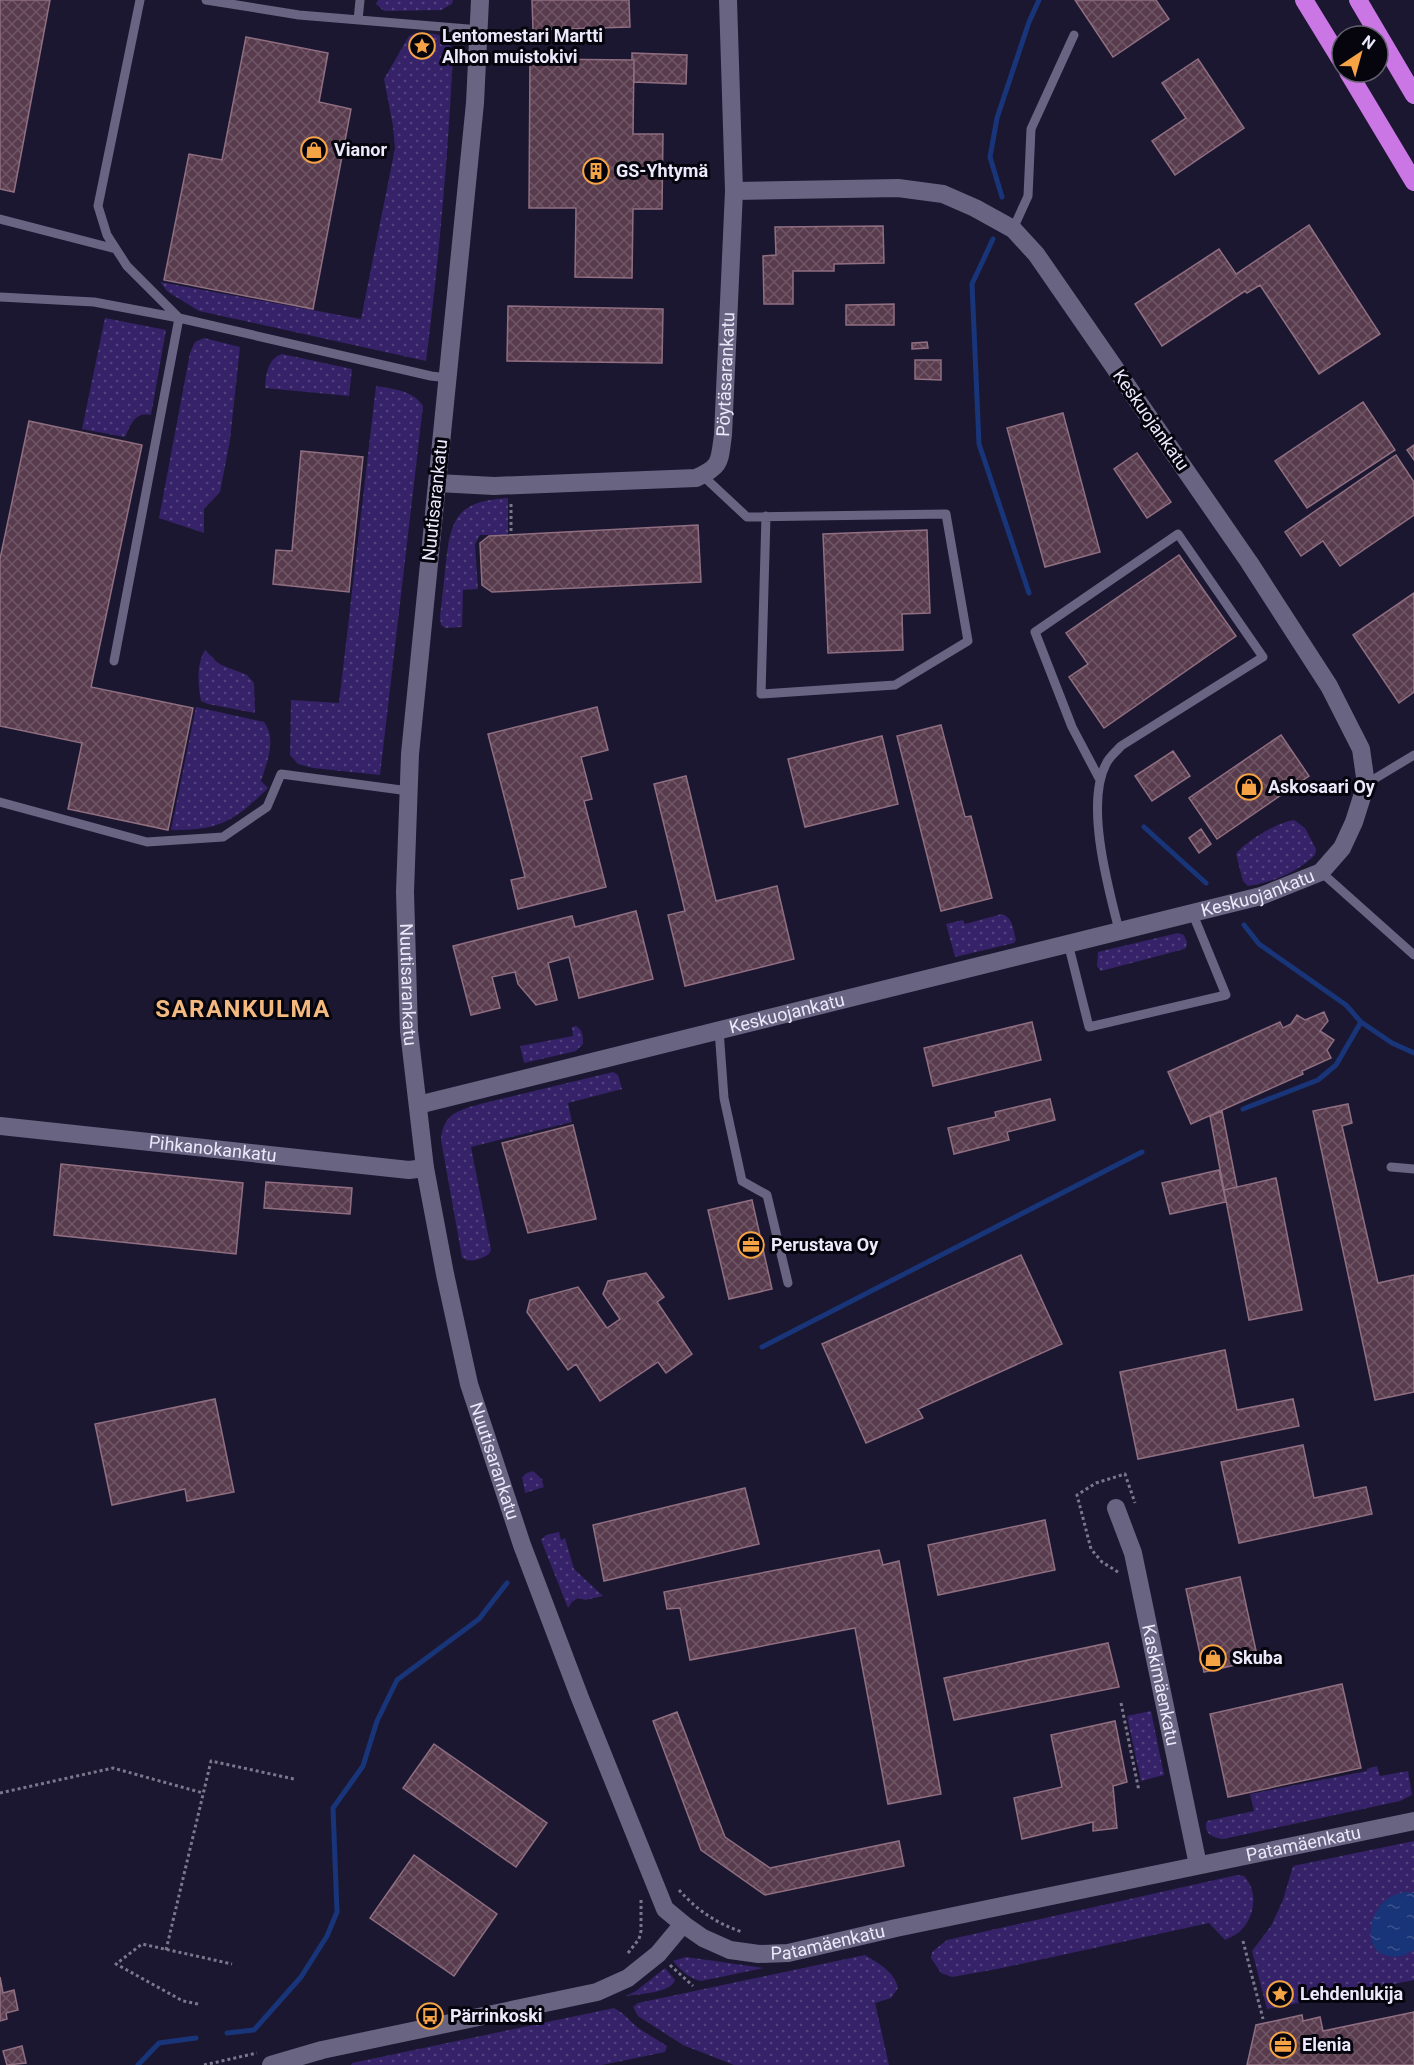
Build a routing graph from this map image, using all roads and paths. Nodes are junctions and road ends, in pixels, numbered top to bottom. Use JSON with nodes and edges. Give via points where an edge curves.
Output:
{"nodes":[{"id":1,"x":140,"y":0,"type":"edge"},
{"id":2,"x":206,"y":0,"type":"edge"},
{"id":3,"x":360,"y":0,"type":"edge"},
{"id":4,"x":480,"y":0,"type":"edge"},
{"id":5,"x":728,"y":0,"type":"edge"},
{"id":6,"x":1305,"y":0,"type":"edge"},
{"id":7,"x":1358,"y":0,"type":"edge"},
{"id":8,"x":358,"y":20,"type":"junction"},
{"id":9,"x":480,"y":30,"type":"junction"},
{"id":10,"x":1074,"y":35,"type":"dead end"},
{"id":11,"x":1330,"y":42,"type":"edge"},
{"id":12,"x":1355,"y":84,"type":"edge"},
{"id":13,"x":1414,"y":95,"type":"edge"},
{"id":14,"x":1414,"y":182,"type":"edge"},
{"id":15,"x":734,"y":191,"type":"junction"},
{"id":16,"x":0,"y":219,"type":"edge"},
{"id":17,"x":1013,"y":229,"type":"junction"},
{"id":18,"x":116,"y":249,"type":"junction"},
{"id":19,"x":0,"y":297,"type":"edge"},
{"id":20,"x":180,"y":318,"type":"junction"},
{"id":21,"x":448,"y":378,"type":"junction"},
{"id":22,"x":702,"y":475,"type":"junction"},
{"id":23,"x":437,"y":483,"type":"junction"},
{"id":24,"x":511,"y":496,"type":"dead end"},
{"id":25,"x":766,"y":516,"type":"junction"},
{"id":26,"x":511,"y":534,"type":"dead end"},
{"id":27,"x":114,"y":661,"type":"dead end"},
{"id":28,"x":1414,"y":755,"type":"edge"},
{"id":29,"x":1100,"y":780,"type":"junction"},
{"id":30,"x":1366,"y":784,"type":"junction"},
{"id":31,"x":409,"y":791,"type":"junction"},
{"id":32,"x":0,"y":802,"type":"edge"},
{"id":33,"x":1321,"y":872,"type":"junction"},
{"id":34,"x":1192,"y":912,"type":"junction"},
{"id":35,"x":1119,"y":930,"type":"junction"},
{"id":36,"x":1068,"y":943,"type":"junction"},
{"id":37,"x":1414,"y":955,"type":"edge"},
{"id":38,"x":719,"y":1030,"type":"junction"},
{"id":39,"x":418,"y":1105,"type":"junction"},
{"id":40,"x":0,"y":1126,"type":"edge"},
{"id":41,"x":1391,"y":1167,"type":"dead end"},
{"id":42,"x":425,"y":1168,"type":"junction"},
{"id":43,"x":1414,"y":1169,"type":"edge"},
{"id":44,"x":788,"y":1283,"type":"dead end"},
{"id":45,"x":1116,"y":1508,"type":"dead end"},
{"id":46,"x":1121,"y":1703,"type":"dead end"},
{"id":47,"x":294,"y":1779,"type":"dead end"},
{"id":48,"x":1139,"y":1791,"type":"dead end"},
{"id":49,"x":0,"y":1793,"type":"edge"},
{"id":50,"x":203,"y":1793,"type":"junction"},
{"id":51,"x":1414,"y":1821,"type":"edge"},
{"id":52,"x":1198,"y":1865,"type":"junction"},
{"id":53,"x":658,"y":1894,"type":"junction"},
{"id":54,"x":683,"y":1924,"type":"junction"},
{"id":55,"x":744,"y":1933,"type":"dead end"},
{"id":56,"x":1243,"y":1941,"type":"dead end"},
{"id":57,"x":166,"y":1950,"type":"junction"},
{"id":58,"x":626,"y":1956,"type":"dead end"},
{"id":59,"x":232,"y":1964,"type":"dead end"},
{"id":60,"x":198,"y":2004,"type":"dead end"},
{"id":61,"x":1263,"y":2019,"type":"dead end"},
{"id":62,"x":268,"y":2058,"type":"edge"},
{"id":63,"x":204,"y":2065,"type":"edge"}],
"edges":[{"from":1,"to":18,"type":"lane","via":[[98,206]]},
{"from":2,"to":8,"type":"lane"},
{"from":3,"to":8,"type":"lane"},
{"from":4,"to":9,"type":"street","name":"Nuutisarankatu"},
{"from":5,"to":15,"type":"street","name":"Pöytäsarankatu"},
{"from":6,"to":11,"type":"highway"},
{"from":7,"to":13,"type":"highway"},
{"from":8,"to":9,"type":"lane"},
{"from":9,"to":21,"type":"street","name":"Nuutisarankatu"},
{"from":10,"to":17,"type":"lane","via":[[1031,129],[1028,196]]},
{"from":12,"to":14,"type":"highway"},
{"from":15,"to":17,"type":"street","name":"Keskuojankatu","via":[[898,188],[943,194]]},
{"from":15,"to":22,"type":"street","name":"Pöytäsarankatu","via":[[723,435],[719,461]]},
{"from":16,"to":18,"type":"lane"},
{"from":17,"to":30,"type":"street","name":"Keskuojankatu","via":[[1050,273],[1324,678],[1361,749]]},
{"from":18,"to":20,"type":"lane","via":[[127,267]]},
{"from":19,"to":20,"type":"lane","via":[[94,302]]},
{"from":20,"to":21,"type":"lane"},
{"from":20,"to":27,"type":"lane"},
{"from":21,"to":23,"type":"street","name":"Nuutisarankatu"},
{"from":22,"to":23,"type":"street","via":[[687,479],[494,486]]},
{"from":22,"to":25,"type":"lane","via":[[747,516]]},
{"from":23,"to":31,"type":"street","name":"Nuutisarankatu"},
{"from":24,"to":26,"type":"path"},
{"from":25,"to":25,"type":"lane","via":[[946,514],[968,641],[895,685],[761,694]]},
{"from":28,"to":30,"type":"lane"},
{"from":29,"to":29,"type":"lane","via":[[1107,762],[1121,746],[1263,657],[1178,534],[1035,632],[1072,728]]},
{"from":29,"to":35,"type":"lane","via":[[1101,843]]},
{"from":30,"to":33,"type":"street","name":"Keskuojankatu","via":[[1342,848]]},
{"from":31,"to":32,"type":"lane","via":[[280,774],[267,807],[223,837],[147,842]]},
{"from":31,"to":39,"type":"street","name":"Nuutisarankatu","via":[[405,892],[409,1031]]},
{"from":33,"to":34,"type":"street","name":"Keskuojankatu","via":[[1261,896]]},
{"from":33,"to":37,"type":"lane"},
{"from":34,"to":35,"type":"street","name":"Keskuojankatu"},
{"from":34,"to":36,"type":"lane","via":[[1226,995],[1089,1027]]},
{"from":35,"to":36,"type":"street","name":"Keskuojankatu"},
{"from":36,"to":38,"type":"street","name":"Keskuojankatu"},
{"from":38,"to":39,"type":"street","name":"Keskuojankatu"},
{"from":38,"to":44,"type":"lane","via":[[724,1098],[742,1181],[766,1195]]},
{"from":39,"to":42,"type":"street","name":"Nuutisarankatu"},
{"from":40,"to":42,"type":"street","name":"Pihkanokankatu","via":[[409,1170]]},
{"from":41,"to":43,"type":"lane"},
{"from":42,"to":53,"type":"street","name":"Nuutisarankatu","via":[[458,1336],[487,1443],[522,1545]]},
{"from":45,"to":52,"type":"street","name":"Kaskimäenkatu","via":[[1133,1553]]},
{"from":46,"to":48,"type":"path"},
{"from":47,"to":50,"type":"path","via":[[211,1761]]},
{"from":49,"to":50,"type":"path","via":[[113,1768]]},
{"from":50,"to":57,"type":"path"},
{"from":51,"to":52,"type":"street","name":"Patamäenkatu"},
{"from":52,"to":54,"type":"street","name":"Patamäenkatu","via":[[788,1953],[730,1950]]},
{"from":53,"to":54,"type":"street","name":"Nuutisarankatu","via":[[665,1909]]},
{"from":53,"to":55,"type":"path","via":[[674,1886],[702,1912]]},
{"from":53,"to":58,"type":"path","via":[[640,1900],[641,1931]]},
{"from":54,"to":62,"type":"street","via":[[658,1954],[628,1978],[597,1992]]},
{"from":56,"to":61,"type":"path"},
{"from":57,"to":59,"type":"path"},
{"from":57,"to":60,"type":"path","via":[[142,1944],[116,1964],[183,2001]]},
{"from":62,"to":63,"type":"path"}]}
